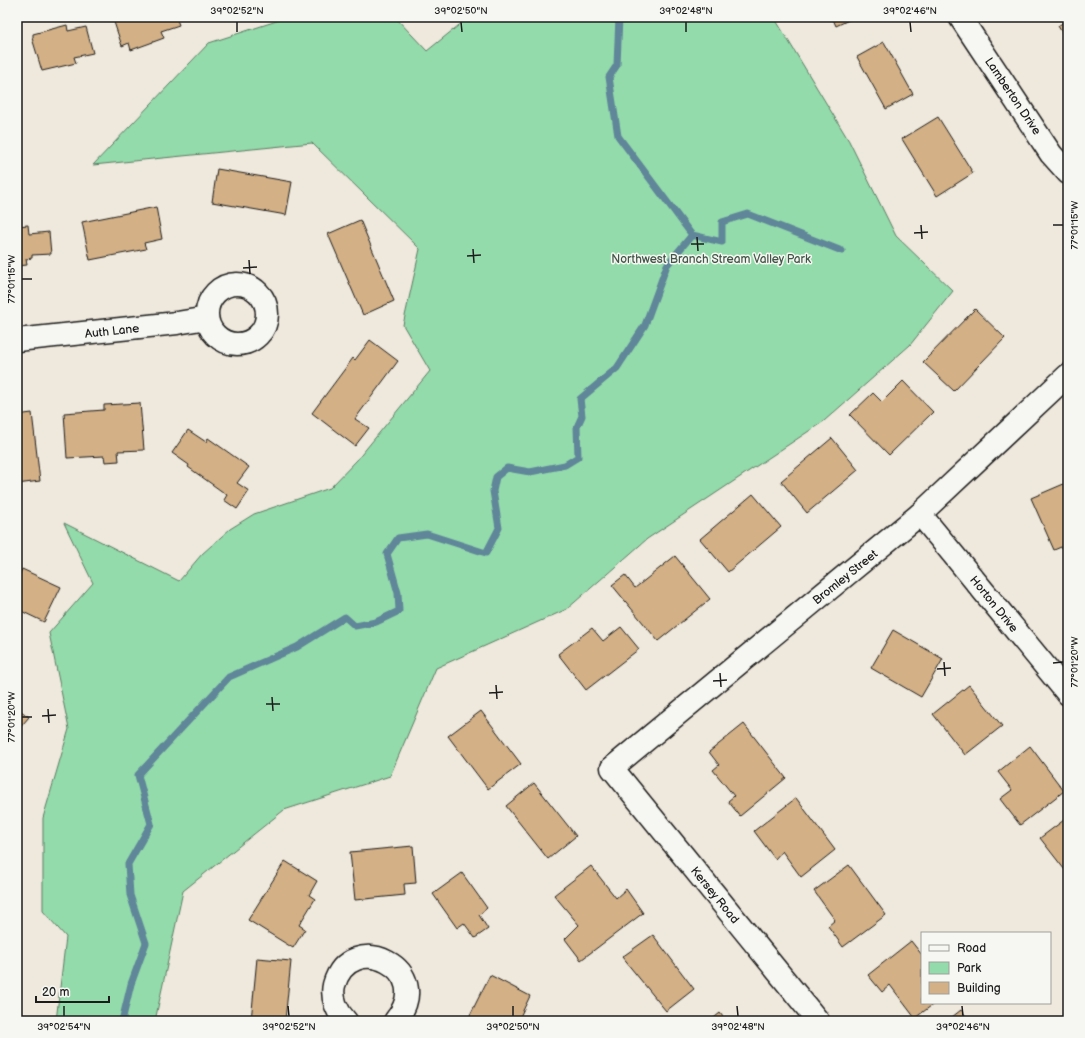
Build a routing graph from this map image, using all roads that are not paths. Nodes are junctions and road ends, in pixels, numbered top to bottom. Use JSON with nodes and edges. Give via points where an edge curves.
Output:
{"nodes":[{"id":1,"x":960,"y":17,"type":"edge"},
{"id":2,"x":1068,"y":174,"type":"edge"},
{"id":3,"x":206,"y":318,"type":"dead end"},
{"id":4,"x":17,"y":340,"type":"edge"},
{"id":5,"x":1068,"y":375,"type":"edge"},
{"id":6,"x":920,"y":514,"type":"junction"},
{"id":7,"x":1068,"y":694,"type":"edge"},
{"id":8,"x":612,"y":768,"type":"joint"},
{"id":9,"x":346,"y":1021,"type":"edge"},
{"id":10,"x":395,"y":1021,"type":"edge"},
{"id":11,"x":818,"y":1021,"type":"edge"}],
"edges":[{"from":1,"to":2,"type":"street","name":"Lamberton Drive","via":[[1051,154]]},
{"from":3,"to":4,"type":"street","name":"Auth Lane"},
{"from":5,"to":6,"type":"street","name":"Bromley Street"},
{"from":6,"to":7,"type":"street","name":"Horton Drive"},
{"from":6,"to":8,"type":"street","name":"Bromley Street"},
{"from":8,"to":11,"type":"street","name":"Kersey Road"},
{"from":9,"to":10,"type":"street","via":[[336,1008],[333,994],[336,979],[341,970],[351,962],[370,956],[386,960],[400,972],[405,982],[405,1005]]}]}
